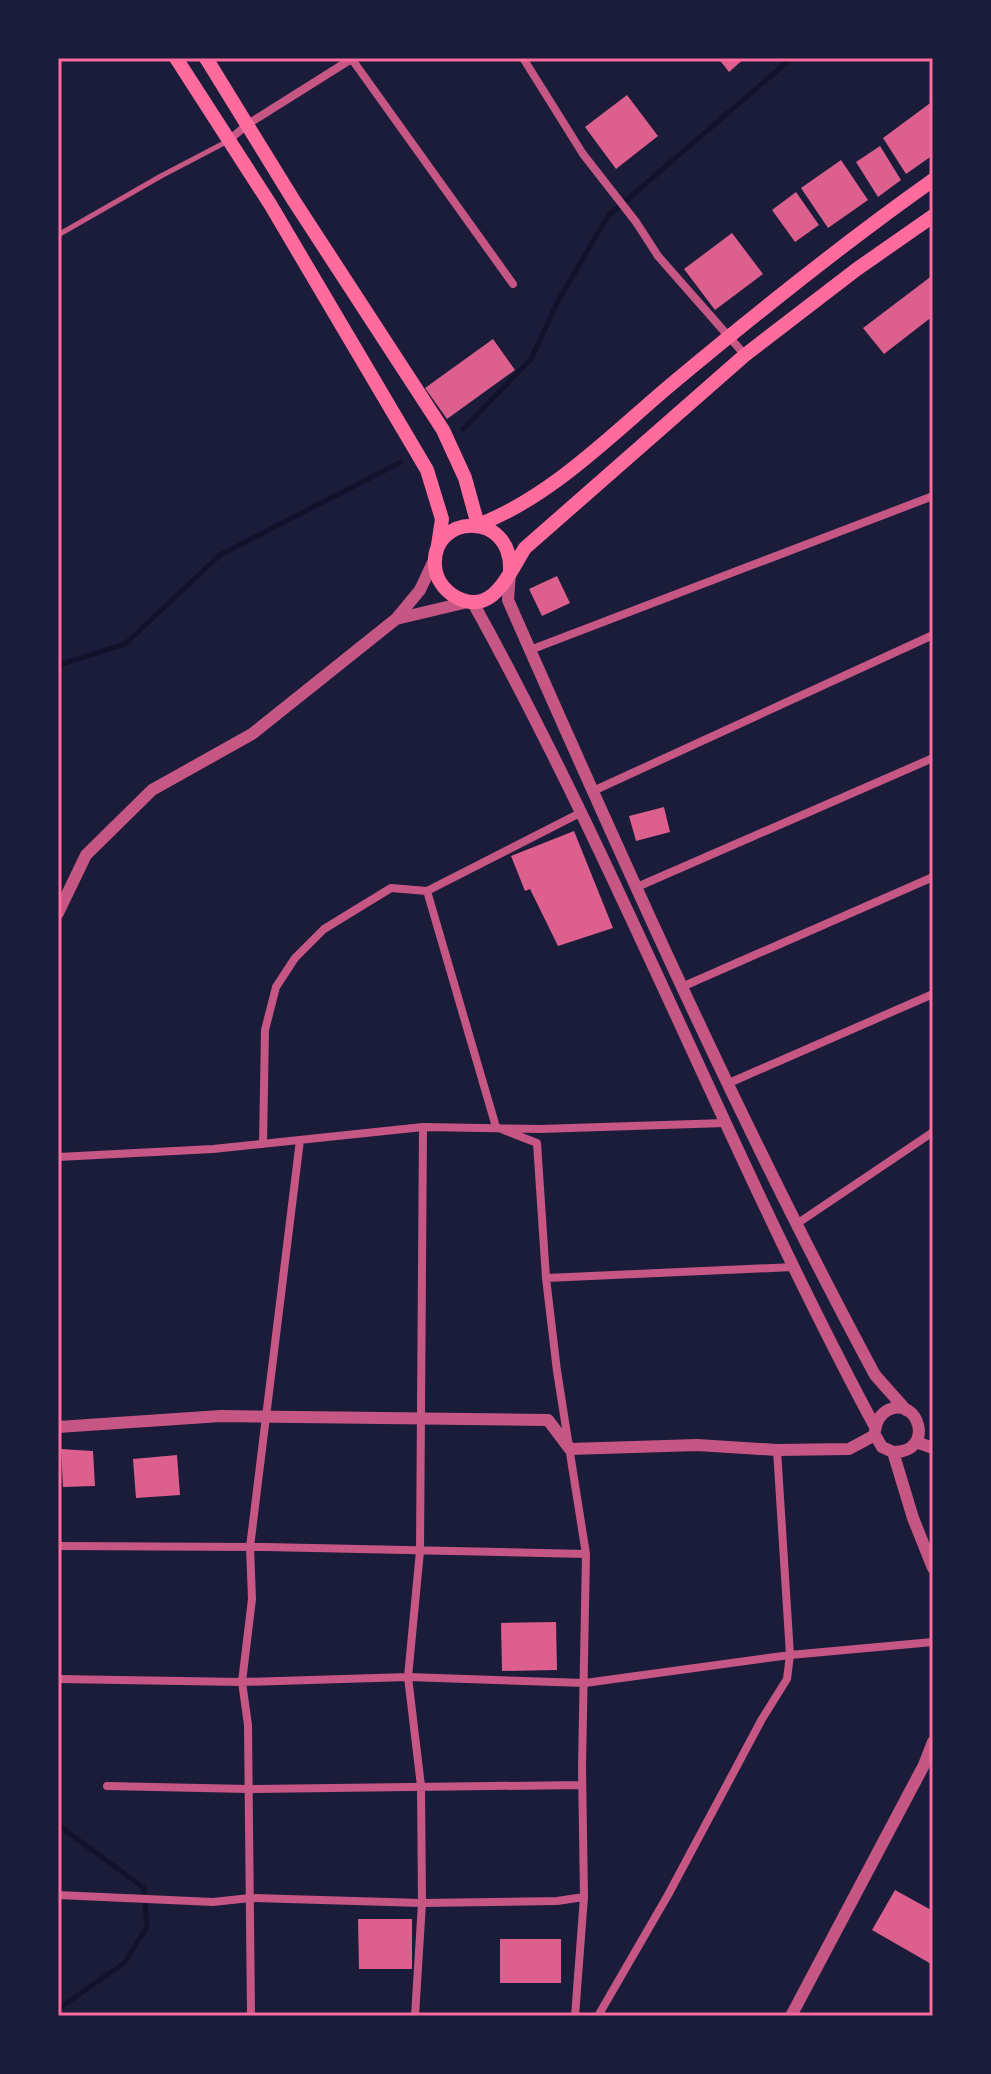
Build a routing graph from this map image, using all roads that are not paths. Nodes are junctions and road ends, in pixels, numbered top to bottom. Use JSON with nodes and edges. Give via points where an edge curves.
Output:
{"nodes":[{"id":1,"x":176,"y":58,"type":"edge"},
{"id":2,"x":206,"y":58,"type":"edge"},
{"id":3,"x":523,"y":58,"type":"edge"},
{"id":4,"x":352,"y":59,"type":"edge"},
{"id":5,"x":248,"y":124,"type":"junction"},
{"id":6,"x":229,"y":140,"type":"junction"},
{"id":7,"x":933,"y":180,"type":"edge"},
{"id":8,"x":933,"y":216,"type":"edge"},
{"id":9,"x":58,"y":235,"type":"edge"},
{"id":10,"x":841,"y":249,"type":"junction"},
{"id":11,"x":857,"y":269,"type":"junction"},
{"id":12,"x":513,"y":284,"type":"dead end"},
{"id":13,"x":728,"y":337,"type":"junction"},
{"id":14,"x":745,"y":355,"type":"junction"},
{"id":15,"x":933,"y":496,"type":"edge"},
{"id":16,"x":478,"y":525,"type":"junction"},
{"id":17,"x":436,"y":553,"type":"junction"},
{"id":18,"x":510,"y":571,"type":"junction"},
{"id":19,"x":472,"y":601,"type":"junction"},
{"id":20,"x":396,"y":619,"type":"junction"},
{"id":21,"x":933,"y":635,"type":"edge"},
{"id":22,"x":530,"y":650,"type":"junction"},
{"id":23,"x":933,"y":758,"type":"edge"},
{"id":24,"x":593,"y":791,"type":"junction"},
{"id":25,"x":580,"y":813,"type":"junction"},
{"id":26,"x":933,"y":877,"type":"edge"},
{"id":27,"x":637,"y":887,"type":"junction"},
{"id":28,"x":427,"y":891,"type":"junction"},
{"id":29,"x":58,"y":913,"type":"edge"},
{"id":30,"x":684,"y":986,"type":"junction"},
{"id":31,"x":933,"y":994,"type":"edge"},
{"id":32,"x":729,"y":1083,"type":"junction"},
{"id":33,"x":725,"y":1123,"type":"junction"},
{"id":34,"x":423,"y":1127,"type":"junction"},
{"id":35,"x":496,"y":1127,"type":"junction"},
{"id":36,"x":933,"y":1132,"type":"edge"},
{"id":37,"x":300,"y":1140,"type":"junction"},
{"id":38,"x":263,"y":1144,"type":"junction"},
{"id":39,"x":58,"y":1157,"type":"edge"},
{"id":40,"x":798,"y":1223,"type":"junction"},
{"id":41,"x":793,"y":1267,"type":"junction"},
{"id":42,"x":546,"y":1278,"type":"junction"},
{"id":43,"x":906,"y":1410,"type":"junction"},
{"id":44,"x":266,"y":1417,"type":"junction"},
{"id":45,"x":421,"y":1419,"type":"junction"},
{"id":46,"x":58,"y":1427,"type":"edge"},
{"id":47,"x":875,"y":1431,"type":"junction"},
{"id":48,"x":916,"y":1442,"type":"junction"},
{"id":49,"x":933,"y":1448,"type":"edge"},
{"id":50,"x":570,"y":1449,"type":"junction"},
{"id":51,"x":777,"y":1450,"type":"junction"},
{"id":52,"x":893,"y":1452,"type":"junction"},
{"id":53,"x":58,"y":1546,"type":"edge"},
{"id":54,"x":250,"y":1547,"type":"junction"},
{"id":55,"x":420,"y":1551,"type":"junction"},
{"id":56,"x":586,"y":1554,"type":"junction"},
{"id":57,"x":933,"y":1568,"type":"edge"},
{"id":58,"x":933,"y":1642,"type":"edge"},
{"id":59,"x":790,"y":1655,"type":"junction"},
{"id":60,"x":408,"y":1677,"type":"junction"},
{"id":61,"x":58,"y":1679,"type":"edge"},
{"id":62,"x":242,"y":1682,"type":"junction"},
{"id":63,"x":585,"y":1683,"type":"junction"},
{"id":64,"x":933,"y":1742,"type":"edge"},
{"id":65,"x":582,"y":1785,"type":"junction"},
{"id":66,"x":107,"y":1786,"type":"dead end"},
{"id":67,"x":421,"y":1786,"type":"junction"},
{"id":68,"x":248,"y":1789,"type":"junction"},
{"id":69,"x":58,"y":1895,"type":"edge"},
{"id":70,"x":584,"y":1897,"type":"junction"},
{"id":71,"x":250,"y":1898,"type":"junction"},
{"id":72,"x":422,"y":1903,"type":"junction"},
{"id":73,"x":251,"y":2016,"type":"edge"},
{"id":74,"x":415,"y":2016,"type":"edge"},
{"id":75,"x":575,"y":2016,"type":"edge"},
{"id":76,"x":598,"y":2016,"type":"edge"},
{"id":77,"x":791,"y":2016,"type":"edge"}],
"edges":[{"from":1,"to":6,"type":"main road"},
{"from":2,"to":5,"type":"main road"},
{"from":3,"to":13,"type":"street","via":[[601,179]]},
{"from":4,"to":5,"type":"street"},
{"from":4,"to":12,"type":"street"},
{"from":5,"to":6,"type":"street"},
{"from":5,"to":16,"type":"main road","via":[[443,430],[465,478]]},
{"from":6,"to":9,"type":"lane"},
{"from":6,"to":17,"type":"main road","via":[[427,470],[442,519]]},
{"from":7,"to":10,"type":"main road"},
{"from":8,"to":11,"type":"main road"},
{"from":10,"to":11,"type":"main road"},
{"from":10,"to":13,"type":"main road"},
{"from":11,"to":14,"type":"main road"},
{"from":13,"to":14,"type":"street"},
{"from":13,"to":16,"type":"main road","via":[[547,488]]},
{"from":14,"to":18,"type":"main road","via":[[525,548]]},
{"from":15,"to":22,"type":"street"},
{"from":16,"to":17,"type":"main road","via":[[454,529]]},
{"from":16,"to":18,"type":"main road","via":[[507,546]]},
{"from":17,"to":19,"type":"main road","via":[[435,571],[448,592]]},
{"from":17,"to":20,"type":"street","via":[[420,590]]},
{"from":18,"to":19,"type":"main road","via":[[496,593]]},
{"from":18,"to":22,"type":"street","via":[[508,600]]},
{"from":19,"to":20,"type":"street"},
{"from":19,"to":25,"type":"street"},
{"from":20,"to":29,"type":"street","via":[[252,734],[152,790],[86,855]]},
{"from":21,"to":24,"type":"street"},
{"from":22,"to":24,"type":"street"},
{"from":23,"to":27,"type":"street"},
{"from":24,"to":27,"type":"street"},
{"from":25,"to":28,"type":"street"},
{"from":25,"to":33,"type":"street"},
{"from":26,"to":30,"type":"street"},
{"from":27,"to":30,"type":"street"},
{"from":28,"to":35,"type":"street"},
{"from":28,"to":38,"type":"street","via":[[391,888],[324,929],[276,987],[265,1030]]},
{"from":30,"to":32,"type":"street"},
{"from":31,"to":32,"type":"street"},
{"from":32,"to":40,"type":"street"},
{"from":33,"to":35,"type":"street"},
{"from":33,"to":41,"type":"street"},
{"from":34,"to":35,"type":"street"},
{"from":34,"to":37,"type":"street"},
{"from":34,"to":45,"type":"street"},
{"from":35,"to":42,"type":"street","via":[[537,1143]]},
{"from":36,"to":40,"type":"street"},
{"from":37,"to":38,"type":"street"},
{"from":37,"to":44,"type":"street"},
{"from":38,"to":39,"type":"street"},
{"from":40,"to":43,"type":"street","via":[[875,1375]]},
{"from":41,"to":42,"type":"street"},
{"from":41,"to":47,"type":"street"},
{"from":42,"to":50,"type":"street"},
{"from":43,"to":47,"type":"street","via":[[887,1411]]},
{"from":43,"to":48,"type":"street","via":[[919,1428]]},
{"from":44,"to":45,"type":"street"},
{"from":44,"to":46,"type":"street"},
{"from":44,"to":54,"type":"street"},
{"from":45,"to":50,"type":"street","via":[[548,1420]]},
{"from":45,"to":55,"type":"street"},
{"from":47,"to":51,"type":"street","via":[[849,1449]]},
{"from":47,"to":52,"type":"street","via":[[882,1447]]},
{"from":48,"to":49,"type":"street"},
{"from":48,"to":52,"type":"street","via":[[906,1451]]},
{"from":50,"to":51,"type":"street","via":[[697,1445]]},
{"from":50,"to":56,"type":"street"},
{"from":51,"to":59,"type":"street"},
{"from":52,"to":57,"type":"street"},
{"from":53,"to":54,"type":"street"},
{"from":54,"to":55,"type":"street"},
{"from":54,"to":62,"type":"street","via":[[252,1599]]},
{"from":55,"to":56,"type":"street"},
{"from":55,"to":60,"type":"street"},
{"from":56,"to":63,"type":"street"},
{"from":58,"to":59,"type":"street"},
{"from":59,"to":63,"type":"street"},
{"from":59,"to":76,"type":"street","via":[[787,1679]]},
{"from":60,"to":62,"type":"street"},
{"from":60,"to":63,"type":"street"},
{"from":60,"to":67,"type":"street"},
{"from":61,"to":62,"type":"street"},
{"from":62,"to":68,"type":"street"},
{"from":63,"to":65,"type":"street"},
{"from":64,"to":77,"type":"street"},
{"from":65,"to":67,"type":"street"},
{"from":65,"to":70,"type":"street"},
{"from":66,"to":68,"type":"street"},
{"from":67,"to":68,"type":"street"},
{"from":67,"to":72,"type":"street"},
{"from":68,"to":71,"type":"street"},
{"from":69,"to":71,"type":"street","via":[[213,1902]]},
{"from":70,"to":72,"type":"street"},
{"from":70,"to":75,"type":"street"},
{"from":71,"to":72,"type":"street"},
{"from":71,"to":73,"type":"street"},
{"from":72,"to":74,"type":"street"}]}
